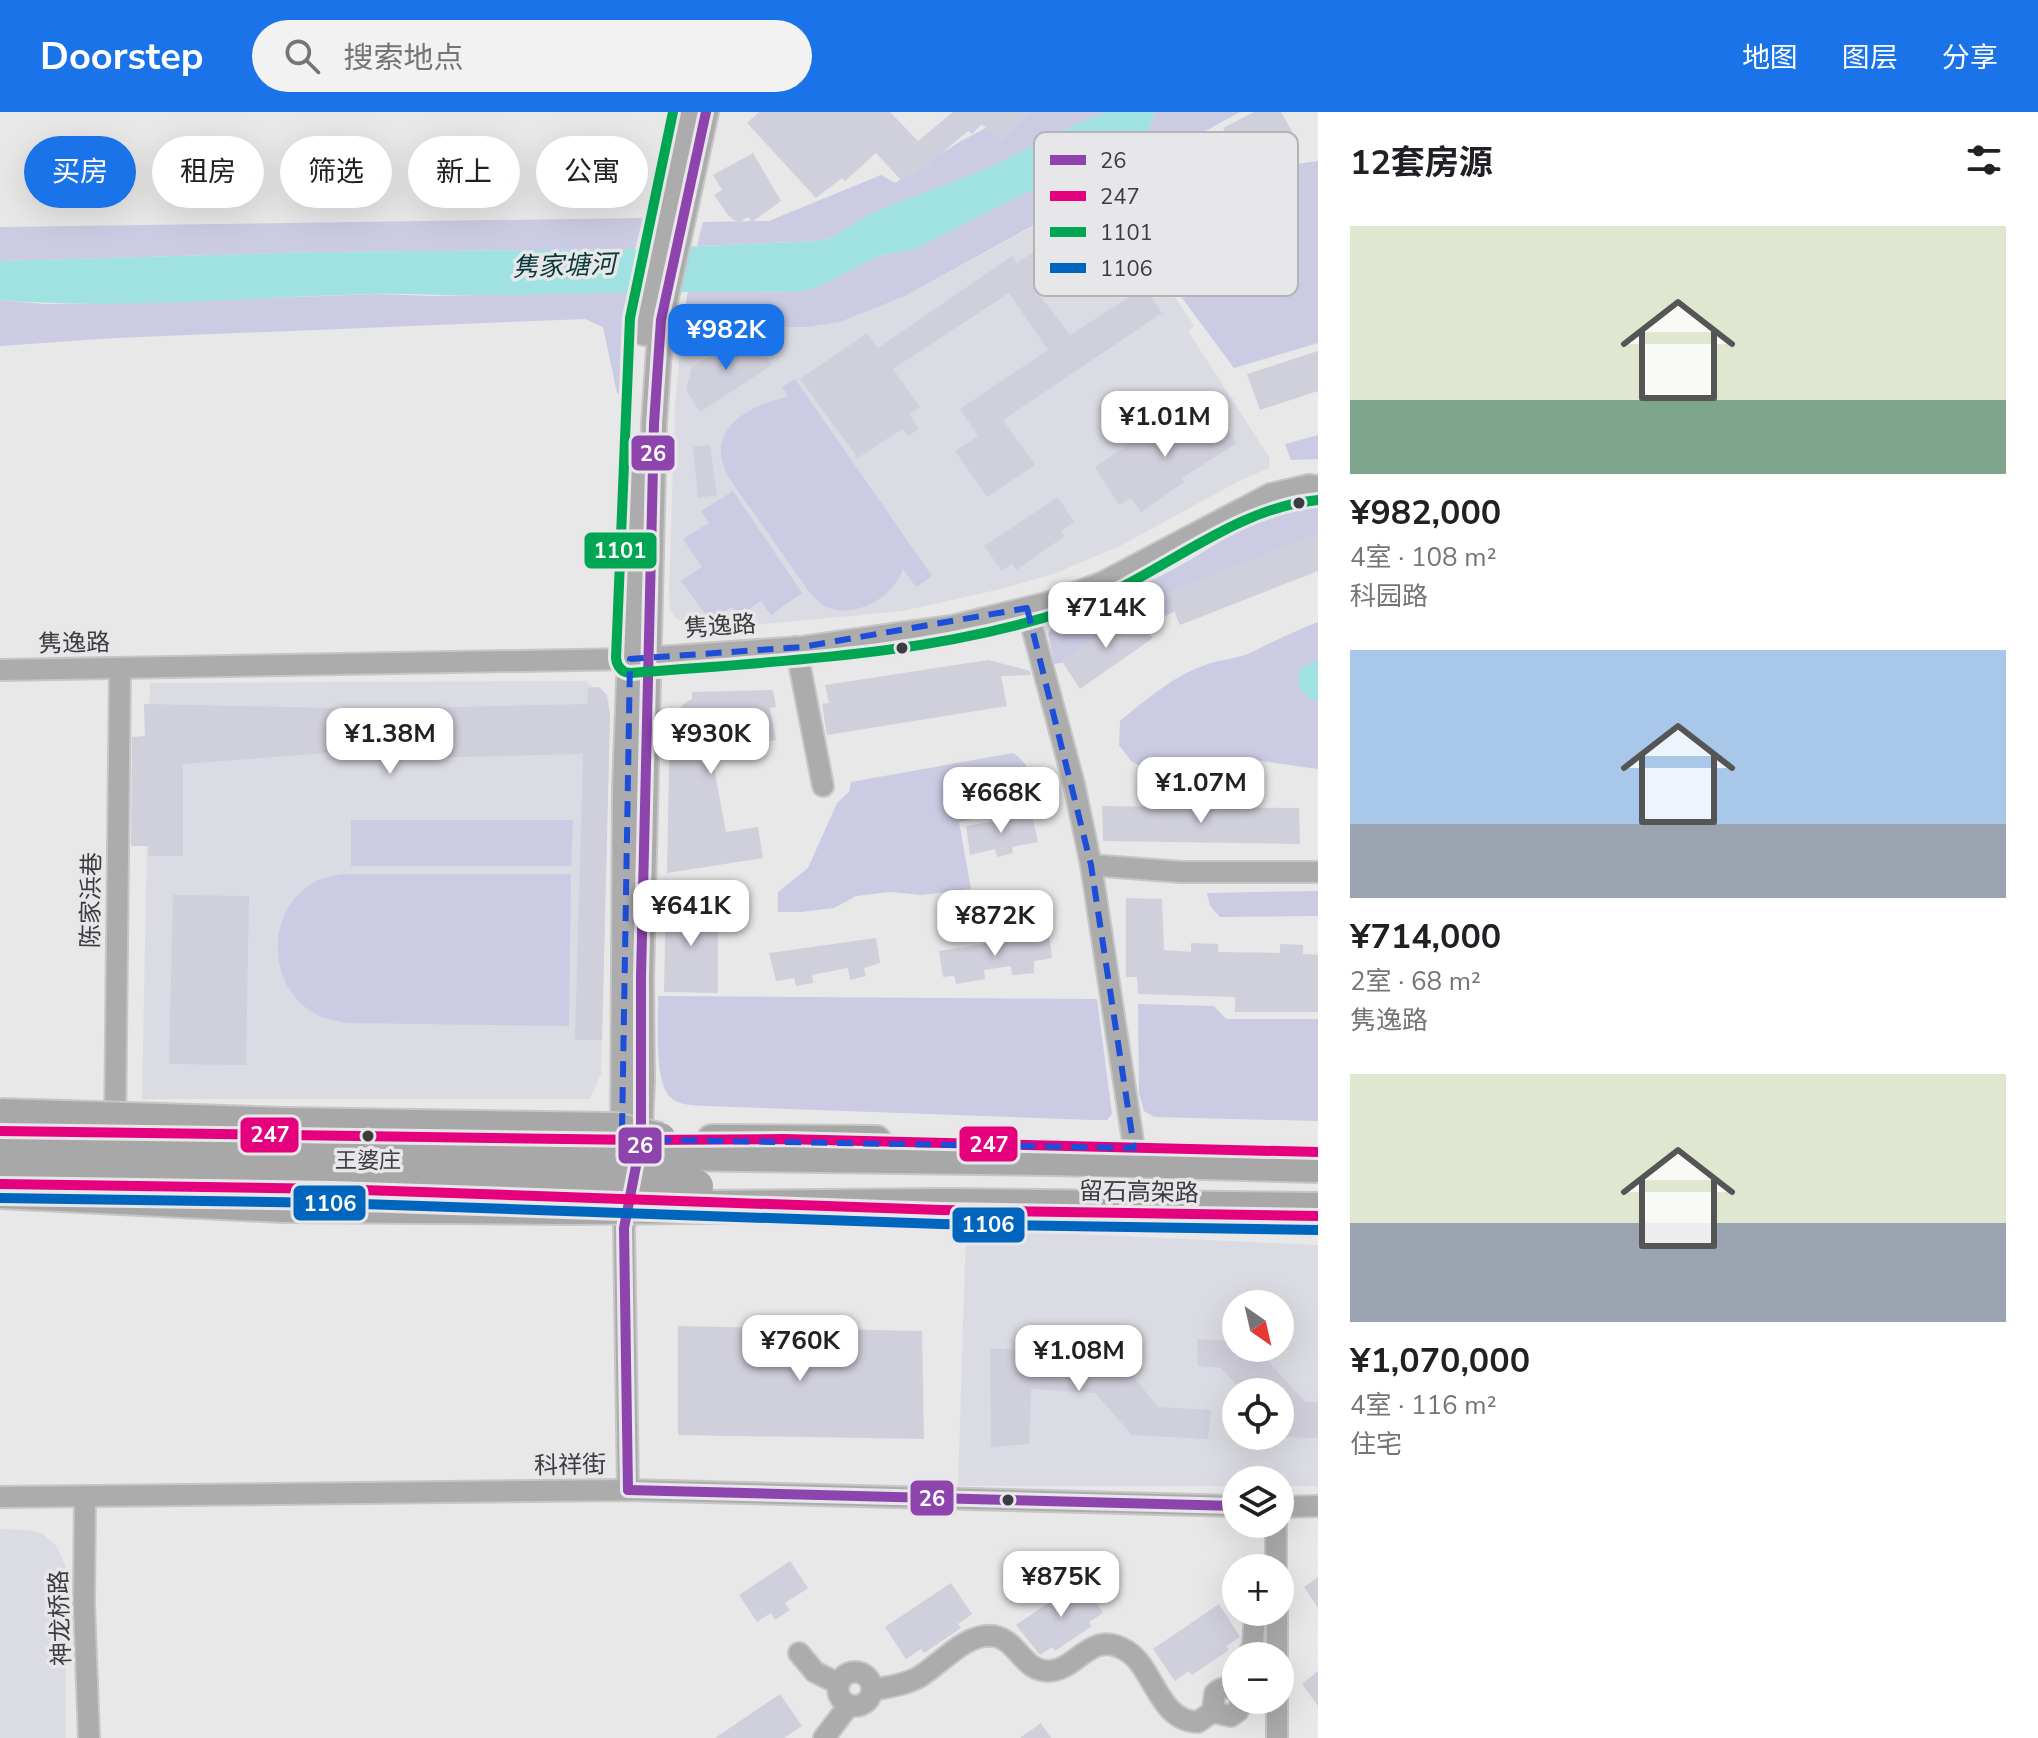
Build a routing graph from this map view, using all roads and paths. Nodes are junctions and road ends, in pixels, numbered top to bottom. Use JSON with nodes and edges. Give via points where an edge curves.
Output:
{"nodes":[{"id":1,"x":687,"y":112,"type":"edge"},
{"id":2,"x":706,"y":112,"type":"edge"},
{"id":3,"x":670,"y":238,"type":"junction"},
{"id":4,"x":1318,"y":486,"type":"edge"},
{"id":5,"x":1027,"y":608,"type":"junction"},
{"id":6,"x":796,"y":647,"type":"junction"},
{"id":7,"x":639,"y":658,"type":"junction"},
{"id":8,"x":120,"y":668,"type":"junction"},
{"id":9,"x":0,"y":670,"type":"edge"},
{"id":10,"x":823,"y":786,"type":"dead end"},
{"id":11,"x":1091,"y":865,"type":"junction"},
{"id":12,"x":1318,"y":872,"type":"edge"},
{"id":13,"x":0,"y":1115,"type":"edge"},
{"id":14,"x":0,"y":1131,"type":"edge"},
{"id":15,"x":115,"y":1133,"type":"junction"},
{"id":16,"x":632,"y":1140,"type":"junction"},
{"id":17,"x":0,"y":1145,"type":"edge"},
{"id":18,"x":1134,"y":1148,"type":"junction"},
{"id":19,"x":1318,"y":1152,"type":"edge"},
{"id":20,"x":734,"y":1155,"type":"junction"},
{"id":21,"x":1318,"y":1166,"type":"edge"},
{"id":22,"x":0,"y":1169,"type":"edge"},
{"id":23,"x":0,"y":1184,"type":"edge"},
{"id":24,"x":0,"y":1192,"type":"edge"},
{"id":25,"x":1318,"y":1195,"type":"edge"},
{"id":26,"x":631,"y":1197,"type":"junction"},
{"id":27,"x":1318,"y":1209,"type":"edge"},
{"id":28,"x":1318,"y":1216,"type":"edge"},
{"id":29,"x":628,"y":1490,"type":"junction"},
{"id":30,"x":0,"y":1497,"type":"edge"},
{"id":31,"x":85,"y":1497,"type":"junction"},
{"id":32,"x":1222,"y":1506,"type":"edge"},
{"id":33,"x":1318,"y":1506,"type":"edge"},
{"id":34,"x":1294,"y":1507,"type":"edge"},
{"id":35,"x":799,"y":1653,"type":"dead end"},
{"id":36,"x":839,"y":1684,"type":"junction"},
{"id":37,"x":1222,"y":1688,"type":"edge"},
{"id":38,"x":872,"y":1690,"type":"junction"},
{"id":39,"x":849,"y":1705,"type":"junction"},
{"id":40,"x":1277,"y":1714,"type":"edge"},
{"id":41,"x":89,"y":1738,"type":"edge"},
{"id":42,"x":824,"y":1738,"type":"edge"},
{"id":43,"x":1277,"y":1738,"type":"edge"}],
"edges":[{"from":1,"to":3,"type":"street"},
{"from":2,"to":3,"type":"street"},
{"from":3,"to":7,"type":"street","via":[[638,423]]},
{"from":4,"to":5,"type":"street","name":"隽逸路","via":[[1270,494],[1103,582]]},
{"from":5,"to":6,"type":"street","name":"隽逸路","via":[[952,626]]},
{"from":5,"to":11,"type":"street"},
{"from":6,"to":7,"type":"street","name":"隽逸路"},
{"from":6,"to":10,"type":"street"},
{"from":7,"to":8,"type":"street","name":"隽逸路"},
{"from":7,"to":16,"type":"street","via":[[641,977]]},
{"from":8,"to":9,"type":"street","name":"隽逸路"},
{"from":8,"to":15,"type":"street","name":"陈家浜巷"},
{"from":11,"to":12,"type":"street","via":[[1181,872]]},
{"from":11,"to":18,"type":"street"},
{"from":13,"to":20,"type":"highway","bridge":true,"via":[[614,1129]]},
{"from":14,"to":15,"type":"main road"},
{"from":15,"to":16,"type":"main road"},
{"from":16,"to":18,"type":"main road"},
{"from":16,"to":26,"type":"street"},
{"from":17,"to":20,"type":"highway","name":"留石高架路","bridge":true},
{"from":18,"to":19,"type":"main road"},
{"from":20,"to":21,"type":"highway","name":"留石高架路","bridge":true},
{"from":22,"to":25,"type":"highway","name":"留石高架路","bridge":true},
{"from":23,"to":26,"type":"main road"},
{"from":24,"to":27,"type":"highway","bridge":true,"via":[[300,1206]]},
{"from":26,"to":28,"type":"main road","via":[[888,1209]]},
{"from":26,"to":29,"type":"street","via":[[624,1228]]},
{"from":29,"to":31,"type":"street","name":"科祥街"},
{"from":29,"to":32,"type":"street","name":"科祥街"},
{"from":30,"to":31,"type":"street","name":"科祥街"},
{"from":31,"to":41,"type":"street","name":"神龙桥路"},
{"from":33,"to":34,"type":"street"},
{"from":35,"to":36,"type":"street","via":[[815,1672]]},
{"from":36,"to":38,"type":"street","via":[[843,1676],[860,1672]]},
{"from":36,"to":39,"type":"street","via":[[838,1692]]},
{"from":37,"to":38,"type":"street","via":[[1212,1700],[1215,1710],[1198,1722],[1169,1709],[1123,1648],[1099,1645],[1049,1672],[1027,1664],[1007,1640],[991,1636],[969,1641],[918,1678]]},
{"from":38,"to":39,"type":"street","via":[[866,1702]]},
{"from":39,"to":42,"type":"street"},
{"from":40,"to":43,"type":"street"}]}
